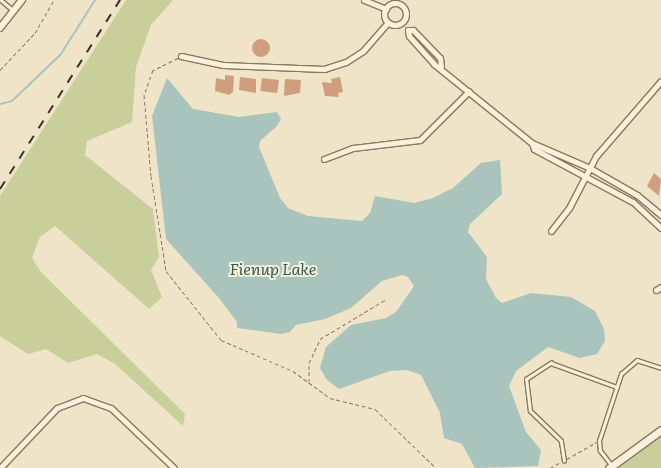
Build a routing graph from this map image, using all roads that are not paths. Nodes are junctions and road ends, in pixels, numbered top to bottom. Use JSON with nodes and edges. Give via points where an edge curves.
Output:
{"nodes":[{"id":1,"x":1,"y":0,"type":"edge"},
{"id":2,"x":22,"y":0,"type":"edge"},
{"id":3,"x":364,"y":0,"type":"edge"},
{"id":4,"x":406,"y":0,"type":"edge"},
{"id":5,"x":401,"y":5,"type":"junction"},
{"id":6,"x":386,"y":9,"type":"junction"},
{"id":7,"x":14,"y":11,"type":"junction"},
{"id":8,"x":388,"y":22,"type":"junction"},
{"id":9,"x":401,"y":23,"type":"junction"},
{"id":10,"x":0,"y":28,"type":"edge"},
{"id":11,"x":181,"y":56,"type":"road end"},
{"id":12,"x":661,"y":81,"type":"edge"},
{"id":13,"x":469,"y":91,"type":"junction"},
{"id":14,"x":532,"y":143,"type":"junction"},
{"id":15,"x":324,"y":159,"type":"dead end"},
{"id":16,"x":590,"y":168,"type":"junction"},
{"id":17,"x":586,"y":175,"type":"junction"},
{"id":18,"x":660,"y":213,"type":"edge"},
{"id":19,"x":654,"y":220,"type":"junction"},
{"id":20,"x":661,"y":228,"type":"edge"},
{"id":21,"x":551,"y":232,"type":"dead end"},
{"id":22,"x":661,"y":368,"type":"edge"},
{"id":23,"x":617,"y":387,"type":"junction"},
{"id":24,"x":661,"y":430,"type":"edge"},
{"id":25,"x":564,"y":461,"type":"road end"},
{"id":26,"x":610,"y":467,"type":"edge"},
{"id":27,"x":0,"y":468,"type":"edge"},
{"id":28,"x":174,"y":468,"type":"edge"}],
"edges":[{"from":1,"to":7,"type":"lane"},
{"from":2,"to":7,"type":"street"},
{"from":3,"to":6,"type":"street"},
{"from":4,"to":5,"type":"street"},
{"from":5,"to":6,"type":"street","via":[[391,4]]},
{"from":5,"to":9,"type":"street","via":[[406,14]]},
{"from":6,"to":8,"type":"street"},
{"from":7,"to":10,"type":"street"},
{"from":8,"to":9,"type":"street"},
{"from":8,"to":11,"type":"street","via":[[346,62],[324,69],[223,65]]},
{"from":9,"to":13,"type":"street","via":[[408,30],[413,30],[440,58],[441,66]]},
{"from":12,"to":16,"type":"street"},
{"from":13,"to":14,"type":"street"},
{"from":13,"to":15,"type":"street","via":[[420,140],[353,148]]},
{"from":14,"to":16,"type":"street"},
{"from":14,"to":17,"type":"street","via":[[534,149]]},
{"from":16,"to":17,"type":"street"},
{"from":16,"to":18,"type":"street"},
{"from":17,"to":19,"type":"street","via":[[634,202]]},
{"from":17,"to":21,"type":"street","via":[[570,208]]},
{"from":18,"to":19,"type":"street"},
{"from":19,"to":20,"type":"street"},
{"from":22,"to":23,"type":"lane","via":[[632,361],[624,368]]},
{"from":23,"to":25,"type":"lane","via":[[578,376],[551,363],[526,379],[524,386],[530,411],[561,441]]},
{"from":23,"to":26,"type":"lane","via":[[599,441],[600,451]]},
{"from":24,"to":26,"type":"main road"},
{"from":27,"to":28,"type":"street","via":[[57,408],[83,398],[111,408]]}]}
